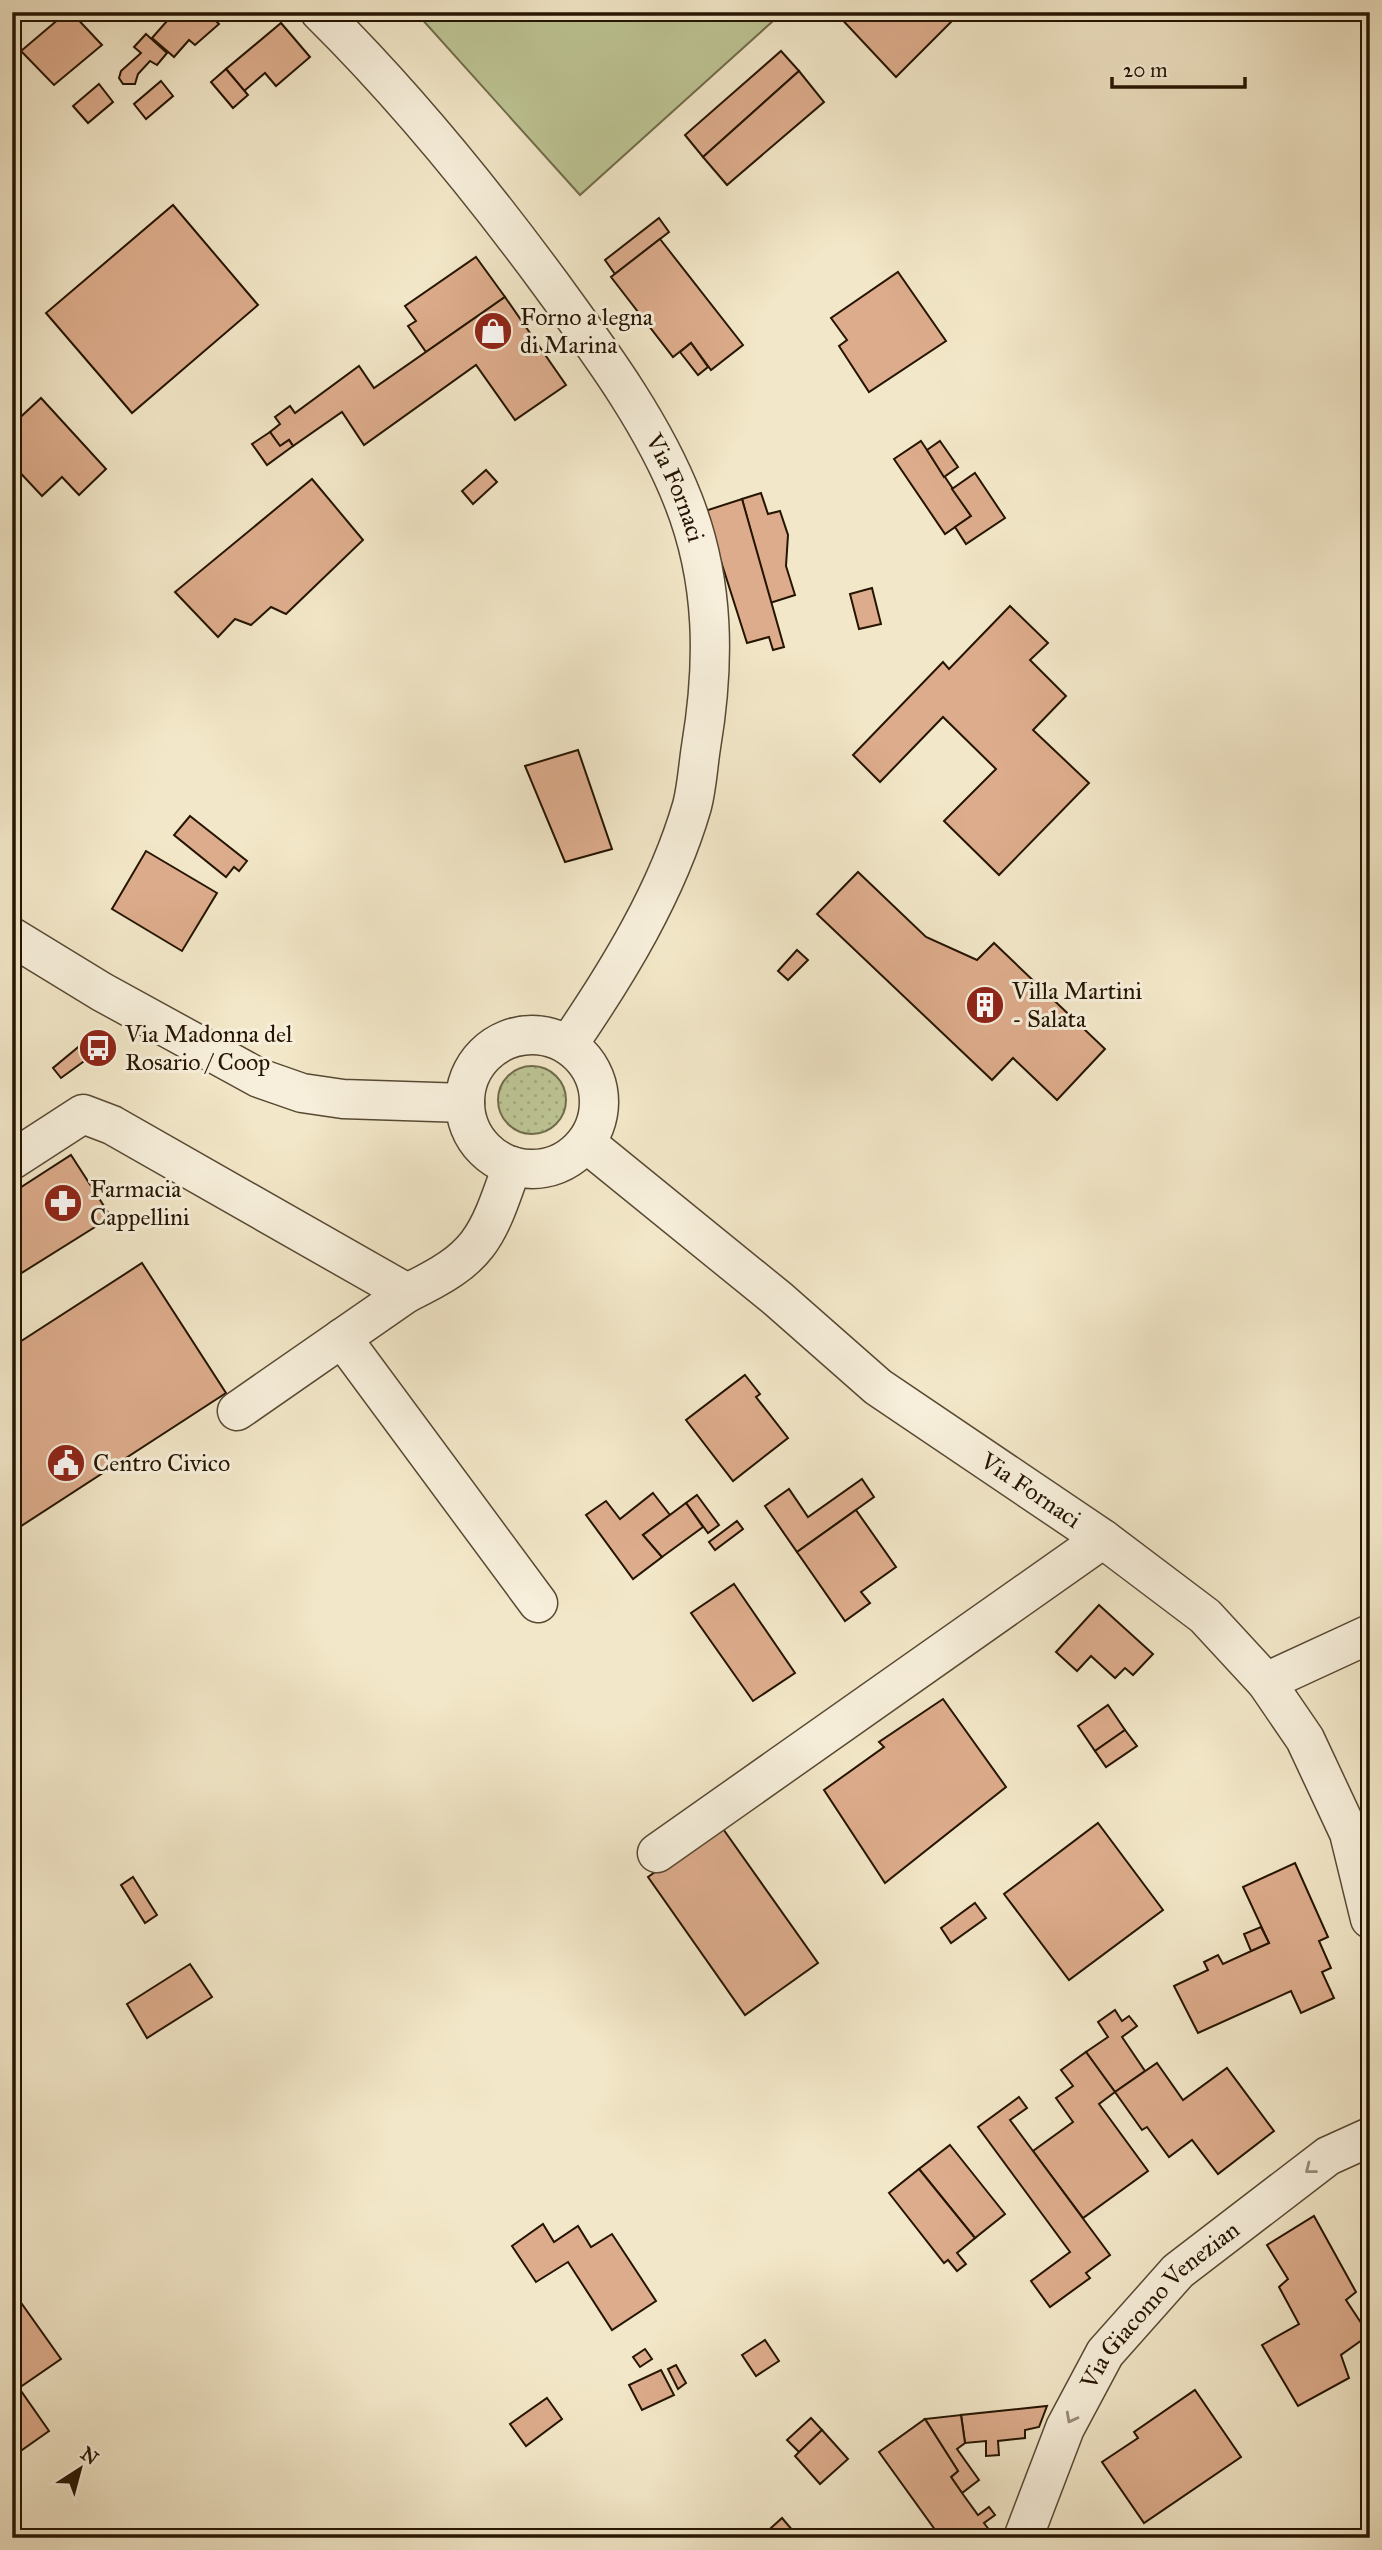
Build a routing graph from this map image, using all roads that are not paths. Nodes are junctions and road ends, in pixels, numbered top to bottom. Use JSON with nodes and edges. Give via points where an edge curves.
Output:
{"nodes":[{"id":1,"x":320,"y":12,"type":"edge"},
{"id":2,"x":12,"y":937,"type":"edge"},
{"id":3,"x":568,"y":1045,"type":"junction"},
{"id":4,"x":465,"y":1103,"type":"junction"},
{"id":5,"x":586,"y":1143,"type":"junction"},
{"id":6,"x":12,"y":1160,"type":"edge"},
{"id":7,"x":512,"y":1166,"type":"junction"},
{"id":8,"x":407,"y":1293,"type":"junction"},
{"id":9,"x":342,"y":1338,"type":"junction"},
{"id":10,"x":237,"y":1411,"type":"dead end"},
{"id":11,"x":1103,"y":1539,"type":"junction"},
{"id":12,"x":538,"y":1603,"type":"dead end"},
{"id":13,"x":1370,"y":1634,"type":"edge"},
{"id":14,"x":1266,"y":1682,"type":"junction"},
{"id":15,"x":657,"y":1853,"type":"dead end"},
{"id":16,"x":1370,"y":1919,"type":"edge"},
{"id":17,"x":1370,"y":2137,"type":"edge"},
{"id":18,"x":1023,"y":2538,"type":"edge"}],
"edges":[{"from":1,"to":3,"type":"street","name":"Via Fornaci","via":[[387,78],[465,172],[577,321],[653,436],[683,499],[702,557],[711,619],[710,692],[692,806],[657,895]]},
{"from":2,"to":4,"type":"street","via":[[259,1078],[302,1093],[343,1099]]},
{"from":3,"to":4,"type":"street","via":[[533,1034],[499,1043],[474,1069]]},
{"from":3,"to":5,"type":"street","via":[[593,1072],[599,1090],[595,1127]]},
{"from":4,"to":7,"type":"street","via":[[470,1127],[483,1148]]},
{"from":5,"to":7,"type":"street","via":[[574,1155],[543,1169]]},
{"from":5,"to":11,"type":"street","name":"Via Fornaci","via":[[878,1387]]},
{"from":6,"to":8,"type":"street","via":[[83,1114],[112,1125]]},
{"from":7,"to":8,"type":"street","via":[[488,1231],[472,1254],[439,1278]]},
{"from":8,"to":9,"type":"street"},
{"from":9,"to":10,"type":"street"},
{"from":9,"to":12,"type":"street"},
{"from":11,"to":14,"type":"street","name":"Via Fornaci","via":[[1205,1616]]},
{"from":11,"to":15,"type":"street"},
{"from":13,"to":14,"type":"street"},
{"from":14,"to":16,"type":"street","name":"Via Fornaci","via":[[1305,1739],[1349,1833]]},
{"from":17,"to":18,"type":"street","name":"Via Giacomo Venezian","one_way":true,"via":[[1328,2156],[1178,2272],[1105,2353],[1065,2428]]}]}
